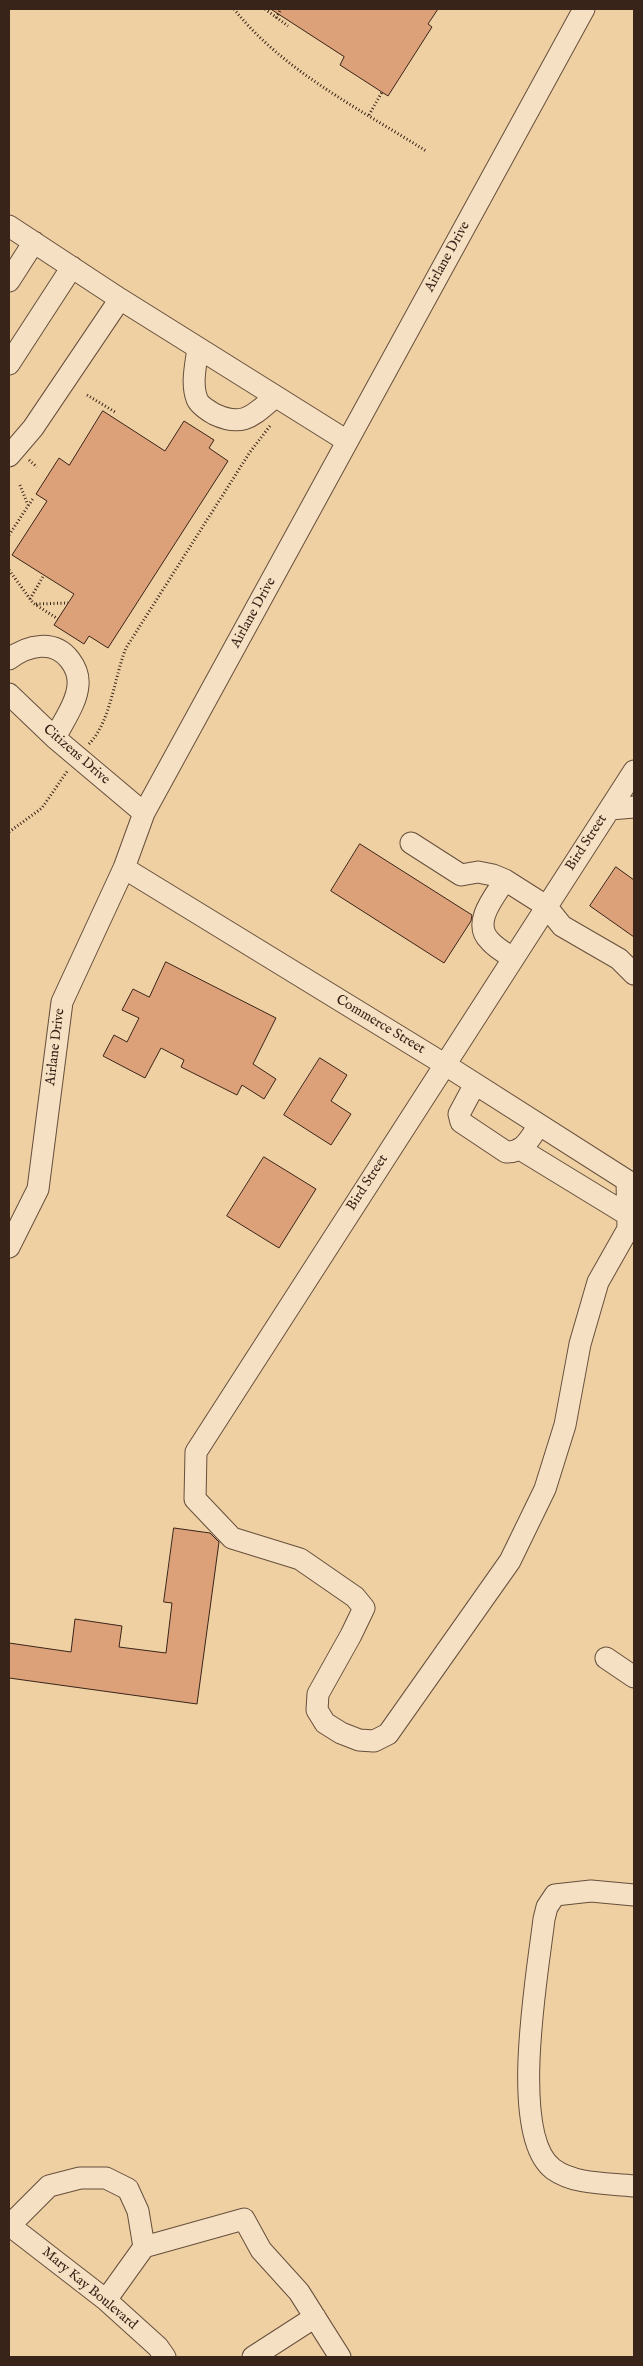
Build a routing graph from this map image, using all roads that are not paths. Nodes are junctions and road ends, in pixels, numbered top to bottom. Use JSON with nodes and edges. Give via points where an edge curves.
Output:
{"nodes":[{"id":1,"x":584,"y":9,"type":"edge"},
{"id":2,"x":9,"y":226,"type":"edge"},
{"id":3,"x":34,"y":242,"type":"junction"},
{"id":4,"x":72,"y":267,"type":"junction"},
{"id":5,"x":9,"y":281,"type":"edge"},
{"id":6,"x":120,"y":299,"type":"junction"},
{"id":7,"x":198,"y":348,"type":"junction"},
{"id":8,"x":9,"y":364,"type":"edge"},
{"id":9,"x":276,"y":397,"type":"junction"},
{"id":10,"x":348,"y":442,"type":"junction"},
{"id":11,"x":9,"y":456,"type":"edge"},
{"id":12,"x":9,"y":659,"type":"edge"},
{"id":13,"x":9,"y":694,"type":"edge"},
{"id":14,"x":55,"y":738,"type":"junction"},
{"id":15,"x":634,"y":771,"type":"edge"},
{"id":16,"x":634,"y":808,"type":"edge"},
{"id":17,"x":610,"y":809,"type":"junction"},
{"id":18,"x":144,"y":814,"type":"junction"},
{"id":19,"x":411,"y":843,"type":"dead end"},
{"id":20,"x":124,"y":868,"type":"junction"},
{"id":21,"x":505,"y":880,"type":"junction"},
{"id":22,"x":546,"y":906,"type":"junction"},
{"id":23,"x":513,"y":958,"type":"junction"},
{"id":24,"x":634,"y":974,"type":"edge"},
{"id":25,"x":444,"y":1064,"type":"junction"},
{"id":26,"x":475,"y":1084,"type":"junction"},
{"id":27,"x":539,"y":1125,"type":"junction"},
{"id":28,"x":520,"y":1149,"type":"junction"},
{"id":29,"x":631,"y":1183,"type":"edge"},
{"id":30,"x":628,"y":1215,"type":"junction"},
{"id":31,"x":9,"y":1247,"type":"edge"},
{"id":32,"x":606,"y":1658,"type":"dead end"},
{"id":33,"x":634,"y":1677,"type":"edge"},
{"id":34,"x":634,"y":1895,"type":"edge"},
{"id":35,"x":634,"y":2186,"type":"edge"},
{"id":36,"x":9,"y":2225,"type":"edge"},
{"id":37,"x":144,"y":2247,"type":"junction"},
{"id":38,"x":106,"y":2300,"type":"junction"},
{"id":39,"x":315,"y":2317,"type":"junction"},
{"id":40,"x":157,"y":2354,"type":"edge"},
{"id":41,"x":253,"y":2357,"type":"edge"},
{"id":42,"x":340,"y":2357,"type":"edge"}],
"edges":[{"from":1,"to":10,"type":"street","name":"Airlane Drive"},
{"from":2,"to":3,"type":"street"},
{"from":3,"to":4,"type":"street"},
{"from":3,"to":5,"type":"street"},
{"from":4,"to":6,"type":"street"},
{"from":4,"to":8,"type":"street"},
{"from":6,"to":7,"type":"street"},
{"from":6,"to":11,"type":"street","via":[[33,428]]},
{"from":7,"to":9,"type":"street"},
{"from":7,"to":9,"type":"street","via":[[194,382],[197,400],[209,412],[230,422],[248,418]]},
{"from":9,"to":10,"type":"street"},
{"from":10,"to":18,"type":"street","name":"Airlane Drive"},
{"from":12,"to":14,"type":"street","via":[[30,647],[47,646],[60,650],[77,669],[78,686]]},
{"from":13,"to":14,"type":"street","name":"Citizens Drive"},
{"from":14,"to":18,"type":"street","name":"Citizens Drive"},
{"from":15,"to":17,"type":"street","name":"Bird Street"},
{"from":16,"to":17,"type":"street"},
{"from":17,"to":22,"type":"street","name":"Bird Street"},
{"from":18,"to":20,"type":"street","name":"Airlane Drive"},
{"from":19,"to":21,"type":"street","via":[[461,875],[478,872]]},
{"from":20,"to":25,"type":"street","name":"Commerce Street"},
{"from":20,"to":31,"type":"street","name":"Airlane Drive","via":[[62,1002],[38,1188]]},
{"from":21,"to":22,"type":"street"},
{"from":21,"to":23,"type":"street","via":[[483,914],[488,940]]},
{"from":22,"to":23,"type":"street","name":"Bird Street"},
{"from":22,"to":24,"type":"street","via":[[562,926],[619,959]]},
{"from":23,"to":25,"type":"street","name":"Bird Street"},
{"from":25,"to":26,"type":"street","name":"Commerce Street"},
{"from":25,"to":30,"type":"street","name":"Bird Street","via":[[196,1452],[195,1498],[232,1538],[300,1559],[355,1597],[364,1608],[318,1694],[317,1710],[325,1723],[342,1733],[359,1740],[374,1741],[388,1734],[510,1560],[545,1489],[565,1425],[580,1344],[598,1282],[628,1229]]},
{"from":26,"to":27,"type":"street","name":"Commerce Street"},
{"from":26,"to":28,"type":"street","via":[[459,1114],[461,1122],[506,1152],[515,1153]]},
{"from":27,"to":28,"type":"street"},
{"from":27,"to":29,"type":"street","name":"Commerce Street"},
{"from":28,"to":30,"type":"street"},
{"from":29,"to":30,"type":"street"},
{"from":32,"to":33,"type":"street"},
{"from":34,"to":35,"type":"street","via":[[591,1891],[555,1895],[547,1907],[527,2078],[538,2147],[552,2168],[573,2179]]},
{"from":36,"to":37,"type":"street","via":[[50,2186],[80,2178],[106,2178],[128,2188],[138,2211]]},
{"from":36,"to":38,"type":"street","name":"Mary Kay Boulevard"},
{"from":37,"to":38,"type":"street"},
{"from":37,"to":39,"type":"street","via":[[244,2219],[261,2250],[299,2292]]},
{"from":38,"to":40,"type":"street","name":"Mary Kay Boulevard"},
{"from":39,"to":41,"type":"street"},
{"from":39,"to":42,"type":"street"}]}
